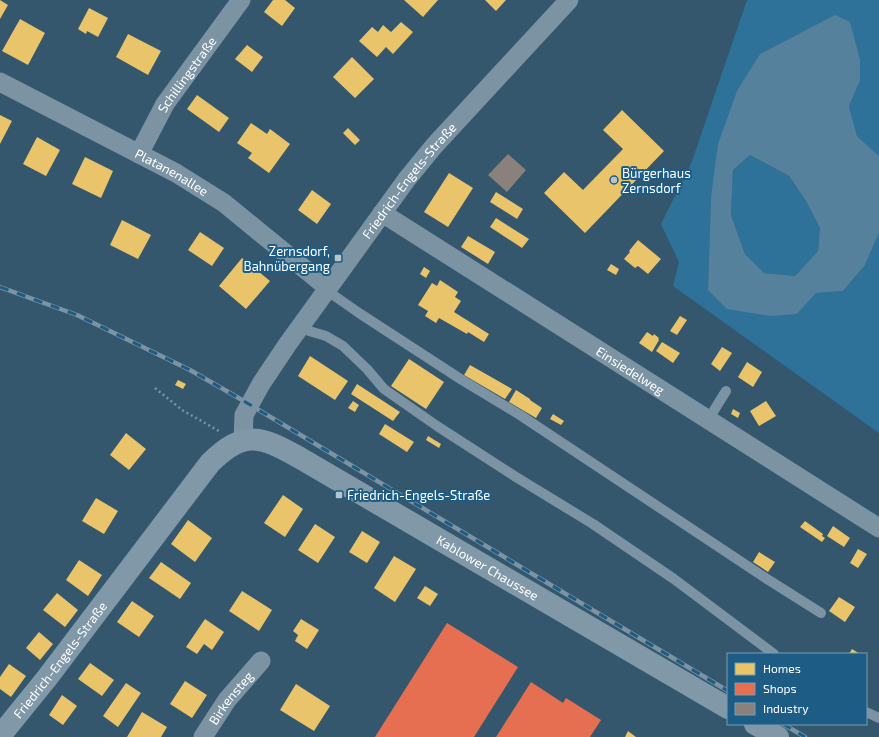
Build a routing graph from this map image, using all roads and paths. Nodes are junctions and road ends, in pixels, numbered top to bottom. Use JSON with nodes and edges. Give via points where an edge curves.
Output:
{"nodes":[{"id":1,"x":241,"y":0,"type":"edge"},
{"id":2,"x":569,"y":0,"type":"edge"},
{"id":3,"x":0,"y":82,"type":"edge"},
{"id":4,"x":139,"y":154,"type":"junction"},
{"id":5,"x":382,"y":213,"type":"junction"},
{"id":6,"x":327,"y":289,"type":"junction"},
{"id":7,"x":301,"y":326,"type":"junction"},
{"id":8,"x":155,"y":388,"type":"dead end"},
{"id":9,"x":726,"y":391,"type":"dead end"},
{"id":10,"x":708,"y":420,"type":"junction"},
{"id":11,"x":238,"y":442,"type":"junction"},
{"id":12,"x":879,"y":528,"type":"edge"},
{"id":13,"x":821,"y":613,"type":"dead end"},
{"id":14,"x":773,"y":653,"type":"edge"},
{"id":15,"x":261,"y":661,"type":"dead end"},
{"id":16,"x":727,"y":707,"type":"edge"},
{"id":17,"x":867,"y":712,"type":"edge"},
{"id":18,"x":879,"y":718,"type":"edge"},
{"id":19,"x":757,"y":725,"type":"edge"},
{"id":20,"x":0,"y":736,"type":"edge"},
{"id":21,"x":203,"y":737,"type":"edge"},
{"id":22,"x":778,"y":737,"type":"edge"}],
"edges":[{"from":1,"to":4,"type":"street","name":"Schillingstraße","via":[[165,104]]},
{"from":2,"to":5,"type":"street","name":"Friedrich-Engels-Straße","via":[[434,146]]},
{"from":3,"to":4,"type":"street","name":"Platanenallee"},
{"from":4,"to":6,"type":"street","name":"Platanenallee","via":[[176,173],[224,203]]},
{"from":5,"to":6,"type":"street","name":"Friedrich-Engels-Straße"},
{"from":5,"to":10,"type":"street","name":"Einsiedelweg"},
{"from":6,"to":7,"type":"street","name":"Friedrich-Engels-Straße"},
{"from":6,"to":13,"type":"lane","via":[[359,313],[520,415]]},
{"from":7,"to":11,"type":"street","name":"Friedrich-Engels-Straße","via":[[261,384],[244,415]]},
{"from":7,"to":14,"type":"lane","via":[[343,346],[384,389],[437,426],[593,524],[691,591]]},
{"from":8,"to":11,"type":"path","via":[[182,410]]},
{"from":9,"to":10,"type":"lane"},
{"from":10,"to":12,"type":"street","name":"Einsiedelweg"},
{"from":11,"to":16,"type":"street","name":"Kablower Chaussee","via":[[253,439],[266,441],[300,458]]},
{"from":11,"to":20,"type":"street","name":"Friedrich-Engels-Straße","via":[[222,451],[210,463]]},
{"from":15,"to":21,"type":"street","name":"Birkensteg","via":[[228,700]]},
{"from":17,"to":18,"type":"lane"},
{"from":19,"to":22,"type":"street"}]}
